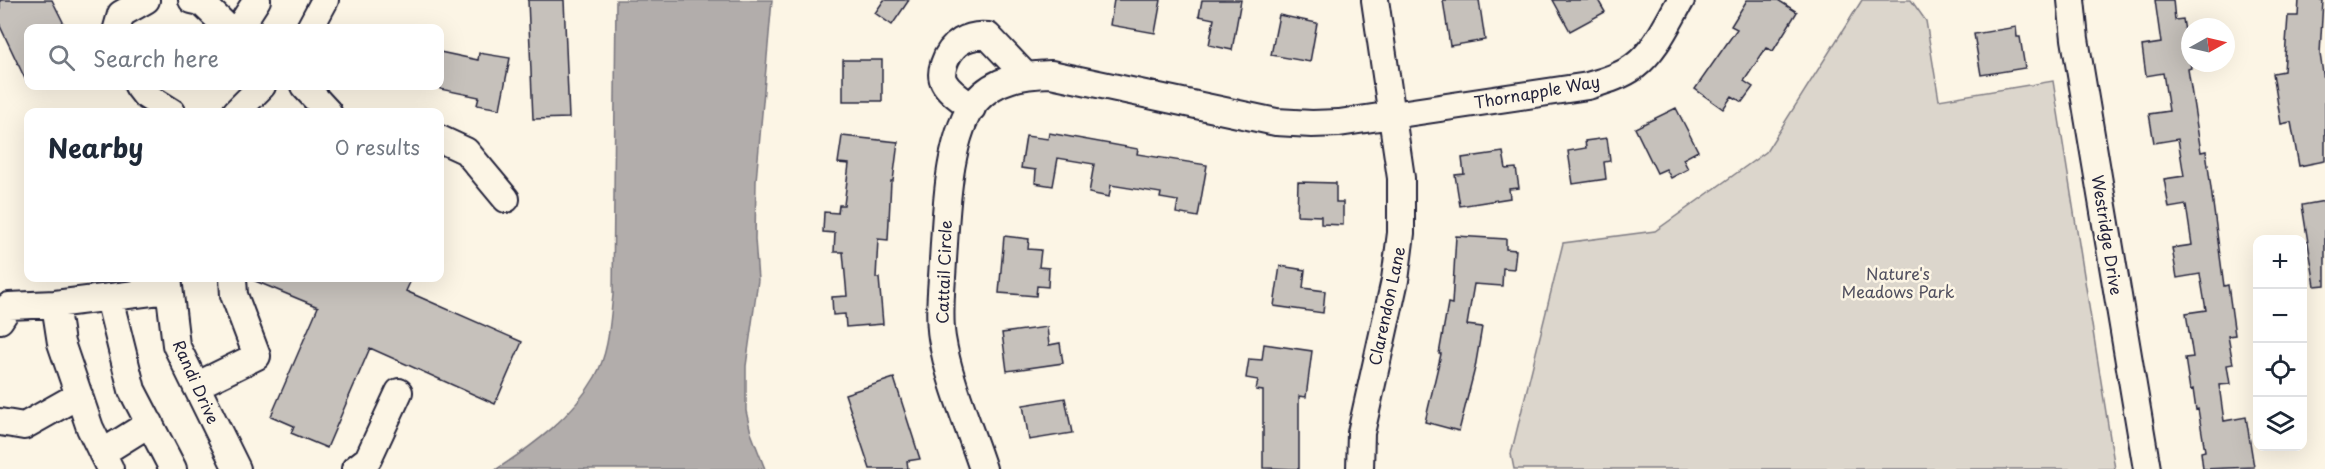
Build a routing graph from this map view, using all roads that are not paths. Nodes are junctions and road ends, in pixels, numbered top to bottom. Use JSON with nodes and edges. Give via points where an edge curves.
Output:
{"nodes":[{"id":1,"x":146,"y":0,"type":"edge"},
{"id":2,"x":192,"y":0,"type":"edge"},
{"id":3,"x":257,"y":0,"type":"edge"},
{"id":4,"x":326,"y":0,"type":"edge"},
{"id":5,"x":1375,"y":0,"type":"edge"},
{"id":6,"x":1681,"y":0,"type":"edge"},
{"id":7,"x":2070,"y":0,"type":"edge"},
{"id":8,"x":118,"y":24,"type":"edge"},
{"id":9,"x":224,"y":24,"type":"edge"},
{"id":10,"x":242,"y":24,"type":"edge"},
{"id":11,"x":312,"y":24,"type":"edge"},
{"id":12,"x":1025,"y":75,"type":"junction"},
{"id":13,"x":141,"y":90,"type":"edge"},
{"id":14,"x":258,"y":90,"type":"edge"},
{"id":15,"x":308,"y":90,"type":"edge"},
{"id":16,"x":166,"y":108,"type":"edge"},
{"id":17,"x":240,"y":108,"type":"edge"},
{"id":18,"x":324,"y":108,"type":"edge"},
{"id":19,"x":972,"y":108,"type":"junction"},
{"id":20,"x":1391,"y":115,"type":"junction"},
{"id":21,"x":444,"y":141,"type":"edge"},
{"id":22,"x":506,"y":199,"type":"dead end"},
{"id":23,"x":234,"y":282,"type":"edge"},
{"id":24,"x":168,"y":284,"type":"edge"},
{"id":25,"x":108,"y":298,"type":"junction"},
{"id":26,"x":55,"y":304,"type":"junction"},
{"id":27,"x":0,"y":320,"type":"edge"},
{"id":28,"x":196,"y":386,"type":"junction"},
{"id":29,"x":399,"y":392,"type":"dead end"},
{"id":30,"x":79,"y":395,"type":"junction"},
{"id":31,"x":0,"y":422,"type":"edge"},
{"id":32,"x":150,"y":423,"type":"junction"},
{"id":33,"x":106,"y":461,"type":"edge"},
{"id":34,"x":173,"y":469,"type":"edge"},
{"id":35,"x":237,"y":469,"type":"edge"},
{"id":36,"x":355,"y":469,"type":"edge"},
{"id":37,"x":982,"y":469,"type":"edge"},
{"id":38,"x":1360,"y":469,"type":"edge"},
{"id":39,"x":2146,"y":469,"type":"edge"}],
"edges":[{"from":1,"to":8,"type":"street","via":[[121,14]]},
{"from":2,"to":9,"type":"street","via":[[201,2]]},
{"from":3,"to":10,"type":"street"},
{"from":4,"to":11,"type":"street"},
{"from":5,"to":20,"type":"street","name":"Clarendon Lane"},
{"from":6,"to":20,"type":"street","name":"Thornapple Way","via":[[1636,66],[1614,78],[1588,86]]},
{"from":7,"to":39,"type":"street","name":"Westridge Drive"},
{"from":12,"to":19,"type":"street","name":"Cattail Circle","via":[[1000,82]]},
{"from":12,"to":19,"type":"street","via":[[988,36],[960,42],[950,52],[942,75],[944,83]]},
{"from":12,"to":20,"type":"street","name":"Cattail Circle","via":[[1051,74],[1276,122],[1312,124]]},
{"from":13,"to":16,"type":"street"},
{"from":14,"to":17,"type":"street"},
{"from":15,"to":18,"type":"street"},
{"from":19,"to":37,"type":"street","name":"Cattail Circle","via":[[953,157],[947,198],[942,337]]},
{"from":20,"to":38,"type":"street","name":"Clarendon Lane","via":[[1401,178],[1401,233],[1393,291],[1361,433]]},
{"from":21,"to":22,"type":"street","via":[[466,152]]},
{"from":23,"to":28,"type":"street","via":[[234,295],[256,356]]},
{"from":24,"to":25,"type":"street","name":"Randi Drive"},
{"from":24,"to":28,"type":"street","name":"Randi Drive","via":[[176,345]]},
{"from":25,"to":26,"type":"street","name":"Randi Drive"},
{"from":25,"to":32,"type":"street","via":[[132,390]]},
{"from":26,"to":27,"type":"street","name":"Randi Drive","via":[[9,306]]},
{"from":26,"to":30,"type":"street","via":[[61,343]]},
{"from":28,"to":35,"type":"street","name":"Randi Drive"},
{"from":29,"to":36,"type":"street","via":[[368,459]]},
{"from":30,"to":31,"type":"street","via":[[24,426]]},
{"from":30,"to":33,"type":"street"},
{"from":32,"to":33,"type":"street"},
{"from":32,"to":34,"type":"street"}]}
